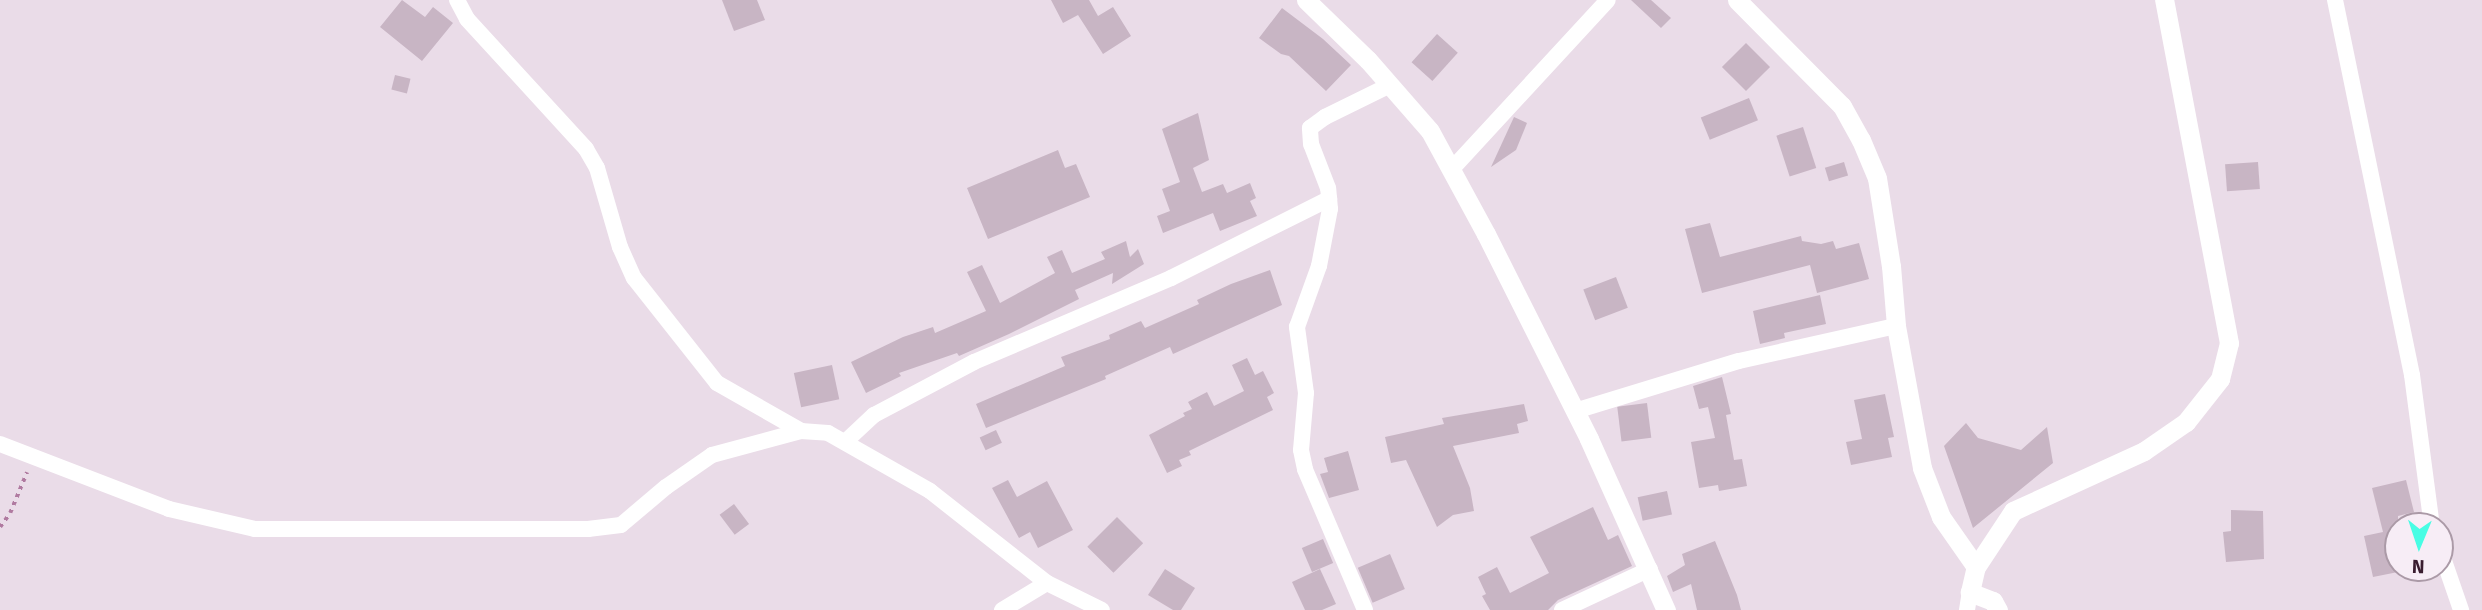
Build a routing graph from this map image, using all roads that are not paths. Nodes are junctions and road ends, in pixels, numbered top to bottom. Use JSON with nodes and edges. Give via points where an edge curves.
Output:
{"nodes":[{"id":1,"x":457,"y":0,"type":"edge"},
{"id":2,"x":1306,"y":0,"type":"edge"},
{"id":3,"x":1608,"y":0,"type":"edge"},
{"id":4,"x":1737,"y":0,"type":"edge"},
{"id":5,"x":2164,"y":0,"type":"edge"},
{"id":6,"x":2335,"y":0,"type":"edge"},
{"id":7,"x":1390,"y":85,"type":"junction"},
{"id":8,"x":1451,"y":170,"type":"junction"},
{"id":9,"x":1329,"y":199,"type":"junction"},
{"id":10,"x":1896,"y":326,"type":"junction"},
{"id":11,"x":1575,"y":411,"type":"junction"},
{"id":12,"x":802,"y":431,"type":"junction"},
{"id":13,"x":845,"y":442,"type":"junction"},
{"id":14,"x":0,"y":444,"type":"edge"},
{"id":15,"x":2430,"y":512,"type":"edge"},
{"id":16,"x":1976,"y":567,"type":"junction"},
{"id":17,"x":1650,"y":569,"type":"junction"},
{"id":18,"x":2451,"y":582,"type":"edge"},
{"id":19,"x":1047,"y":583,"type":"junction"},
{"id":20,"x":1968,"y":601,"type":"edge"},
{"id":21,"x":1002,"y":610,"type":"edge"},
{"id":22,"x":1102,"y":610,"type":"edge"},
{"id":23,"x":1366,"y":610,"type":"edge"},
{"id":24,"x":1562,"y":610,"type":"edge"},
{"id":25,"x":1666,"y":610,"type":"edge"},
{"id":26,"x":1998,"y":610,"type":"edge"},
{"id":27,"x":2461,"y":610,"type":"edge"}],
"edges":[{"from":1,"to":12,"type":"street","via":[[467,19],[586,149],[597,168],[634,278],[717,383]]},
{"from":2,"to":7,"type":"street"},
{"from":3,"to":8,"type":"street"},
{"from":4,"to":10,"type":"street","via":[[1842,106],[1861,140],[1877,178]]},
{"from":5,"to":16,"type":"street","via":[[2229,343],[2220,379],[2186,422],[2144,451],[2013,511]]},
{"from":6,"to":15,"type":"street","via":[[2412,375]]},
{"from":7,"to":8,"type":"street","via":[[1430,131]]},
{"from":7,"to":9,"type":"street","via":[[1310,128]]},
{"from":8,"to":11,"type":"street"},
{"from":9,"to":13,"type":"street","via":[[1171,278],[974,362],[874,415]]},
{"from":9,"to":23,"type":"street","via":[[1319,266],[1297,327],[1306,393],[1301,450]]},
{"from":10,"to":11,"type":"street","via":[[1739,361]]},
{"from":10,"to":16,"type":"street","via":[[1922,468],[1941,517]]},
{"from":11,"to":17,"type":"street"},
{"from":12,"to":13,"type":"street","via":[[828,433]]},
{"from":12,"to":14,"type":"street","via":[[712,455],[621,525],[588,529],[255,529],[169,509]]},
{"from":13,"to":19,"type":"street","via":[[930,491]]},
{"from":16,"to":20,"type":"street"},
{"from":17,"to":24,"type":"street"},
{"from":17,"to":25,"type":"street"},
{"from":18,"to":27,"type":"street"},
{"from":19,"to":21,"type":"street"},
{"from":19,"to":22,"type":"street"},
{"from":20,"to":26,"type":"street","via":[[1993,601]]}]}
